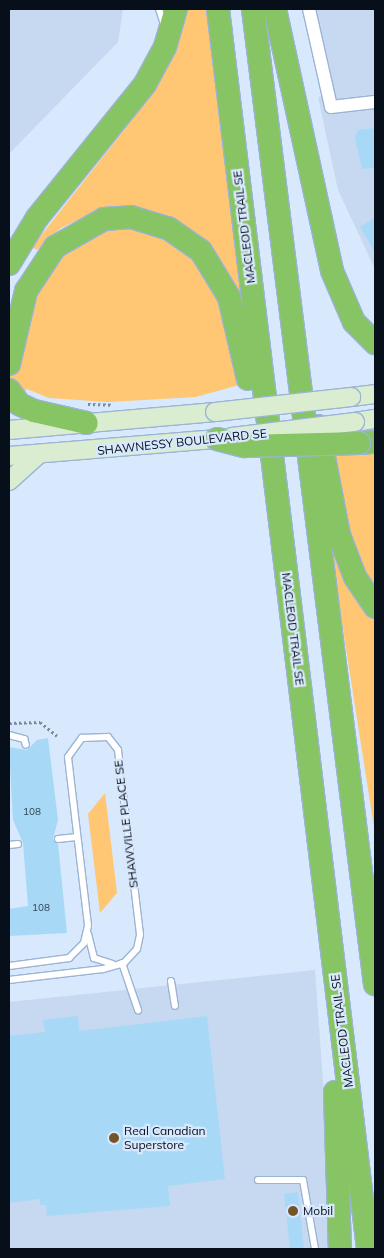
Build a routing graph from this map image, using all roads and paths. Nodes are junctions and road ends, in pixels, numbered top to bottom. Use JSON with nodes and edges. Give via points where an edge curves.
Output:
{"nodes":[{"id":1,"x":159,"y":9,"type":"edge"},
{"id":2,"x":176,"y":9,"type":"edge"},
{"id":3,"x":218,"y":9,"type":"edge"},
{"id":4,"x":253,"y":9,"type":"edge"},
{"id":5,"x":275,"y":9,"type":"edge"},
{"id":6,"x":309,"y":9,"type":"edge"},
{"id":7,"x":168,"y":40,"type":"junction"},
{"id":8,"x":375,"y":102,"type":"edge"},
{"id":9,"x":9,"y":264,"type":"edge"},
{"id":10,"x":288,"y":293,"type":"junction"},
{"id":11,"x":375,"y":343,"type":"edge"},
{"id":12,"x":9,"y":364,"type":"edge"},
{"id":13,"x":9,"y":390,"type":"edge"},
{"id":14,"x":375,"y":394,"type":"edge"},
{"id":15,"x":120,"y":405,"type":"dead end"},
{"id":16,"x":85,"y":413,"type":"junction"},
{"id":17,"x":375,"y":419,"type":"edge"},
{"id":18,"x":9,"y":430,"type":"edge"},
{"id":19,"x":363,"y":436,"type":"edge"},
{"id":20,"x":217,"y":439,"type":"joint"},
{"id":21,"x":9,"y":456,"type":"edge"},
{"id":22,"x":37,"y":456,"type":"junction"},
{"id":23,"x":272,"y":464,"type":"junction"},
{"id":24,"x":9,"y":480,"type":"edge"},
{"id":25,"x":375,"y":607,"type":"edge"},
{"id":26,"x":9,"y":723,"type":"edge"},
{"id":27,"x":9,"y":735,"type":"edge"},
{"id":28,"x":57,"y":736,"type":"dead end"},
{"id":29,"x":26,"y":745,"type":"dead end"},
{"id":30,"x":78,"y":836,"type":"junction"},
{"id":31,"x":58,"y":839,"type":"dead end"},
{"id":32,"x":18,"y":844,"type":"dead end"},
{"id":33,"x":9,"y":845,"type":"edge"},
{"id":34,"x":88,"y":925,"type":"junction"},
{"id":35,"x":124,"y":963,"type":"junction"},
{"id":36,"x":9,"y":966,"type":"edge"},
{"id":37,"x":9,"y":980,"type":"edge"},
{"id":38,"x":171,"y":981,"type":"dead end"},
{"id":39,"x":375,"y":984,"type":"edge"},
{"id":40,"x":338,"y":994,"type":"junction"},
{"id":41,"x":175,"y":1006,"type":"dead end"},
{"id":42,"x":138,"y":1010,"type":"dead end"},
{"id":43,"x":258,"y":1180,"type":"dead end"},
{"id":44,"x":315,"y":1249,"type":"edge"},
{"id":45,"x":340,"y":1249,"type":"edge"},
{"id":46,"x":368,"y":1249,"type":"edge"}],
"edges":[{"from":1,"to":7,"type":"lane"},
{"from":2,"to":7,"type":"highway"},
{"from":3,"to":23,"type":"highway","name":"MACLEOD TRAIL SE"},
{"from":4,"to":10,"type":"highway"},
{"from":5,"to":11,"type":"highway","via":[[332,271],[354,322]]},
{"from":6,"to":8,"type":"street","via":[[331,107]]},
{"from":7,"to":9,"type":"highway","via":[[129,107],[37,218]]},
{"from":10,"to":25,"type":"highway","via":[[339,535],[355,577]]},
{"from":10,"to":39,"type":"highway"},
{"from":12,"to":23,"type":"highway","via":[[26,291],[55,247],[104,219],[131,217],[168,228],[201,251],[229,297],[262,452]]},
{"from":13,"to":16,"type":"highway","via":[[19,404],[34,411]]},
{"from":14,"to":16,"type":"main road","bridge":true,"via":[[215,412]]},
{"from":15,"to":16,"type":"path"},
{"from":16,"to":18,"type":"main road"},
{"from":17,"to":19,"type":"main road"},
{"from":19,"to":20,"type":"highway","bridge":true,"via":[[244,446]]},
{"from":20,"to":22,"type":"main road","name":"SHAWNESSY BOULEVARD SE"},
{"from":21,"to":22,"type":"main road","name":"SHAWNESSY BOULEVARD SE"},
{"from":22,"to":24,"type":"main road"},
{"from":23,"to":40,"type":"highway","name":"MACLEOD TRAIL SE"},
{"from":26,"to":28,"type":"path","via":[[40,722]]},
{"from":27,"to":29,"type":"lane","via":[[24,739]]},
{"from":30,"to":31,"type":"lane"},
{"from":30,"to":34,"type":"lane","name":"SHAWVILLE PLACE SE"},
{"from":30,"to":35,"type":"lane","name":"SHAWVILLE PLACE SE","via":[[68,756],[79,739],[101,735],[118,750],[140,935],[135,954]]},
{"from":32,"to":33,"type":"lane"},
{"from":34,"to":35,"type":"lane","via":[[94,958],[106,964]]},
{"from":34,"to":36,"type":"lane","name":"SHAWVILLE PLACE SE","via":[[84,943],[69,958]]},
{"from":35,"to":37,"type":"lane"},
{"from":35,"to":42,"type":"lane"},
{"from":38,"to":41,"type":"lane"},
{"from":40,"to":45,"type":"highway","via":[[331,1027]]},
{"from":40,"to":46,"type":"highway","name":"MACLEOD TRAIL SE"},
{"from":43,"to":44,"type":"lane","via":[[303,1180]]}]}
